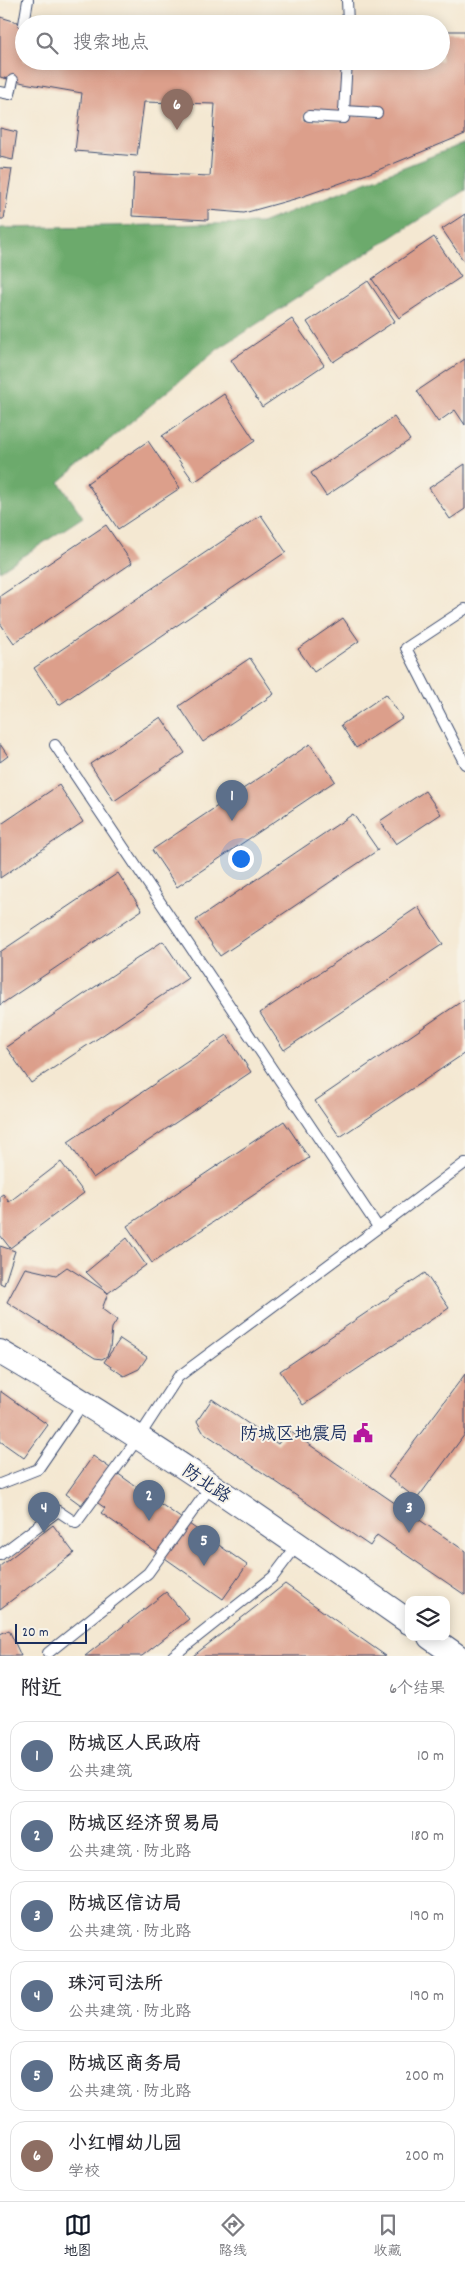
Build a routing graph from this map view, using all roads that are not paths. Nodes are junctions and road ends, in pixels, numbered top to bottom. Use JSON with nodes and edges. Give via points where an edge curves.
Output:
{"nodes":[{"id":1,"x":28,"y":0,"type":"edge"},
{"id":2,"x":347,"y":0,"type":"edge"},
{"id":3,"x":26,"y":15,"type":"edge"},
{"id":4,"x":348,"y":15,"type":"edge"},
{"id":5,"x":346,"y":70,"type":"edge"},
{"id":6,"x":13,"y":80,"type":"dead end"},
{"id":7,"x":0,"y":92,"type":"edge"},
{"id":8,"x":344,"y":111,"type":"junction"},
{"id":9,"x":377,"y":113,"type":"dead end"},
{"id":10,"x":309,"y":116,"type":"dead end"},
{"id":11,"x":465,"y":609,"type":"edge"},
{"id":12,"x":55,"y":745,"type":"dead end"},
{"id":13,"x":464,"y":761,"type":"edge"},
{"id":14,"x":465,"y":1163,"type":"edge"},
{"id":15,"x":378,"y":1227,"type":"junction"},
{"id":16,"x":0,"y":1352,"type":"edge"},
{"id":17,"x":84,"y":1401,"type":"junction"},
{"id":18,"x":139,"y":1437,"type":"junction"},
{"id":19,"x":0,"y":1484,"type":"edge"},
{"id":20,"x":211,"y":1486,"type":"junction"},
{"id":21,"x":298,"y":1544,"type":"junction"},
{"id":22,"x":0,"y":1555,"type":"edge"},
{"id":23,"x":405,"y":1619,"type":"edge"},
{"id":24,"x":435,"y":1641,"type":"edge"},
{"id":25,"x":48,"y":1653,"type":"dead end"},
{"id":26,"x":452,"y":1655,"type":"edge"},
{"id":27,"x":172,"y":1656,"type":"edge"}],
"edges":[{"from":1,"to":3,"type":"lane"},
{"from":2,"to":4,"type":"lane"},
{"from":5,"to":8,"type":"lane"},
{"from":6,"to":7,"type":"lane","via":[[10,94]]},
{"from":8,"to":9,"type":"lane"},
{"from":8,"to":10,"type":"lane","via":[[344,118]]},
{"from":11,"to":13,"type":"lane","via":[[406,648]]},
{"from":12,"to":15,"type":"lane"},
{"from":14,"to":15,"type":"lane"},
{"from":15,"to":18,"type":"lane","via":[[178,1377]]},
{"from":16,"to":17,"type":"street","name":"防北路"},
{"from":17,"to":18,"type":"street","name":"防北路"},
{"from":17,"to":19,"type":"lane","via":[[38,1469]]},
{"from":18,"to":20,"type":"street","name":"防北路"},
{"from":18,"to":22,"type":"lane","via":[[76,1523],[58,1511]]},
{"from":20,"to":21,"type":"street","name":"防北路"},
{"from":20,"to":25,"type":"lane","via":[[148,1573]]},
{"from":21,"to":23,"type":"street","name":"防北路"},
{"from":21,"to":27,"type":"lane","via":[[273,1578]]},
{"from":24,"to":26,"type":"street"}]}
